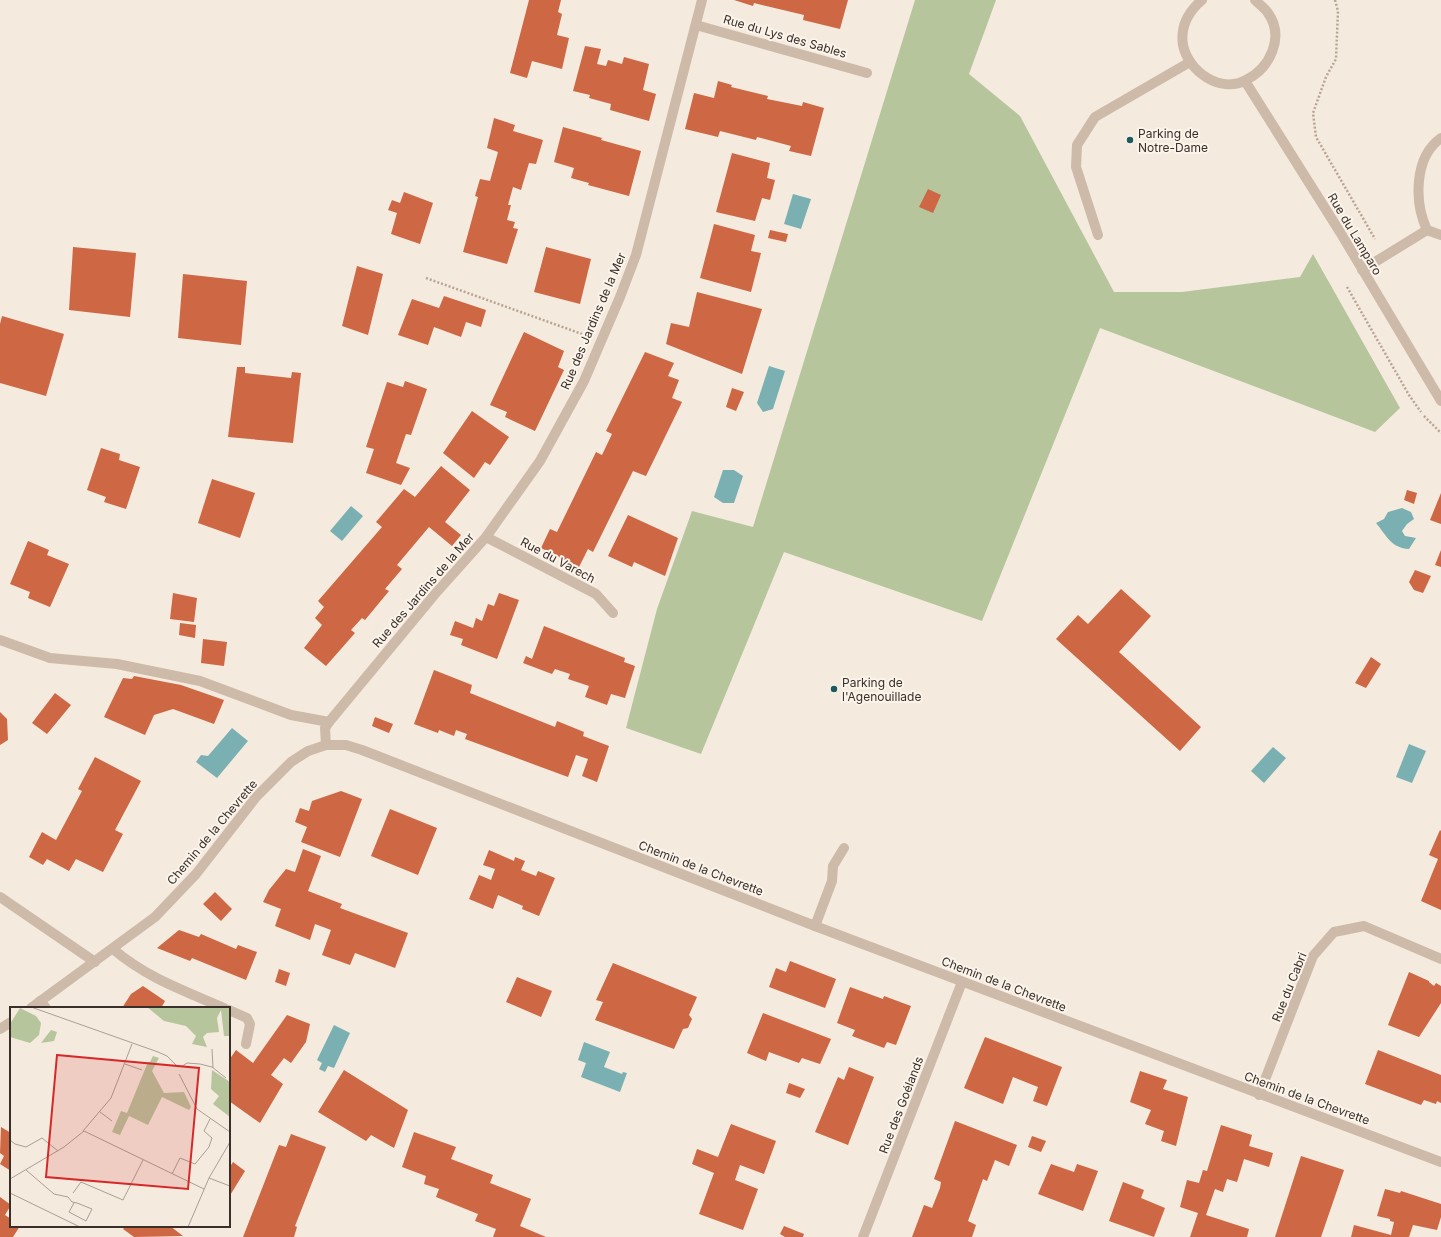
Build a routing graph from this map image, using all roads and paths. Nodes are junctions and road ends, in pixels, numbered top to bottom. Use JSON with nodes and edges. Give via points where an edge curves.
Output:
{"nodes":[{"id":1,"x":702,"y":0,"type":"edge"},
{"id":2,"x":1202,"y":0,"type":"edge"},
{"id":3,"x":1260,"y":2,"type":"edge"},
{"id":4,"x":696,"y":25,"type":"junction"},
{"id":5,"x":1190,"y":62,"type":"junction"},
{"id":6,"x":866,"y":73,"type":"dead end"},
{"id":7,"x":1246,"y":81,"type":"junction"},
{"id":8,"x":1441,"y":138,"type":"edge"},
{"id":9,"x":1427,"y":230,"type":"junction"},
{"id":10,"x":1098,"y":235,"type":"dead end"},
{"id":11,"x":1441,"y":235,"type":"edge"},
{"id":12,"x":1362,"y":270,"type":"junction"},
{"id":13,"x":426,"y":278,"type":"dead end"},
{"id":14,"x":601,"y":341,"type":"junction"},
{"id":15,"x":1441,"y":401,"type":"edge"},
{"id":16,"x":486,"y":537,"type":"junction"},
{"id":17,"x":612,"y":614,"type":"dead end"},
{"id":18,"x":0,"y":640,"type":"edge"},
{"id":19,"x":329,"y":722,"type":"junction"},
{"id":20,"x":326,"y":745,"type":"junction"},
{"id":21,"x":844,"y":848,"type":"dead end"},
{"id":22,"x":0,"y":897,"type":"edge"},
{"id":23,"x":815,"y":926,"type":"junction"},
{"id":24,"x":113,"y":949,"type":"junction"},
{"id":25,"x":1441,"y":958,"type":"edge"},
{"id":26,"x":95,"y":962,"type":"junction"},
{"id":27,"x":962,"y":982,"type":"junction"},
{"id":28,"x":43,"y":1005,"type":"edge"},
{"id":29,"x":222,"y":1007,"type":"edge"},
{"id":30,"x":230,"y":1010,"type":"edge"},
{"id":31,"x":10,"y":1023,"type":"edge"},
{"id":32,"x":0,"y":1030,"type":"edge"},
{"id":33,"x":246,"y":1044,"type":"dead end"},
{"id":34,"x":1259,"y":1095,"type":"junction"},
{"id":35,"x":1441,"y":1162,"type":"edge"},
{"id":36,"x":862,"y":1237,"type":"edge"}],
"edges":[{"from":1,"to":4,"type":"street","name":"Rue des Jardins de la Mer"},
{"from":2,"to":5,"type":"street","via":[[1193,8],[1185,22],[1182,38],[1185,54]]},
{"from":3,"to":7,"type":"street","via":[[1269,13],[1275,39],[1272,54],[1264,68]]},
{"from":4,"to":6,"type":"street","name":"Rue du Lys des Sables"},
{"from":4,"to":14,"type":"street","name":"Rue des Jardins de la Mer","via":[[636,255]]},
{"from":5,"to":7,"type":"street","via":[[1198,72],[1212,80],[1227,84]]},
{"from":5,"to":10,"type":"street","via":[[1095,117],[1077,146],[1076,167]]},
{"from":7,"to":12,"type":"street","name":"Rue du Lamparo"},
{"from":8,"to":9,"type":"street","via":[[1424,160],[1417,192],[1422,220]]},
{"from":9,"to":11,"type":"street"},
{"from":9,"to":12,"type":"street"},
{"from":12,"to":15,"type":"street","name":"Rue du Lamparo"},
{"from":13,"to":14,"type":"path"},
{"from":14,"to":16,"type":"street","name":"Rue des Jardins de la Mer","via":[[584,381],[540,461]]},
{"from":16,"to":17,"type":"street","name":"Rue du Varech","via":[[596,594]]},
{"from":16,"to":19,"type":"street","name":"Rue des Jardins de la Mer","via":[[435,594]]},
{"from":18,"to":19,"type":"street","via":[[50,658],[117,664],[200,681],[291,715]]},
{"from":19,"to":20,"type":"street","name":"Rue des Jardins de la Mer","via":[[325,728]]},
{"from":20,"to":23,"type":"street","name":"Chemin de la Chevrette","via":[[346,745],[362,750]]},
{"from":20,"to":24,"type":"street","name":"Chemin de la Chevrette","via":[[308,751],[291,762],[256,797],[196,874],[155,917]]},
{"from":21,"to":23,"type":"street","via":[[833,866],[832,881]]},
{"from":22,"to":26,"type":"street"},
{"from":23,"to":27,"type":"street","name":"Chemin de la Chevrette"},
{"from":24,"to":26,"type":"street","name":"Chemin de la Chevrette"},
{"from":24,"to":29,"type":"street","via":[[132,965],[152,976]]},
{"from":25,"to":34,"type":"street","name":"Rue du Cabri","via":[[1364,926],[1334,932],[1313,956]]},
{"from":26,"to":28,"type":"street","name":"Chemin de la Chevrette"},
{"from":27,"to":34,"type":"street","name":"Chemin de la Chevrette"},
{"from":27,"to":36,"type":"street","name":"Rue des Goélands"},
{"from":30,"to":33,"type":"street","via":[[247,1018],[250,1024]]},
{"from":31,"to":32,"type":"street"},
{"from":34,"to":35,"type":"street","name":"Chemin de la Chevrette"}]}
